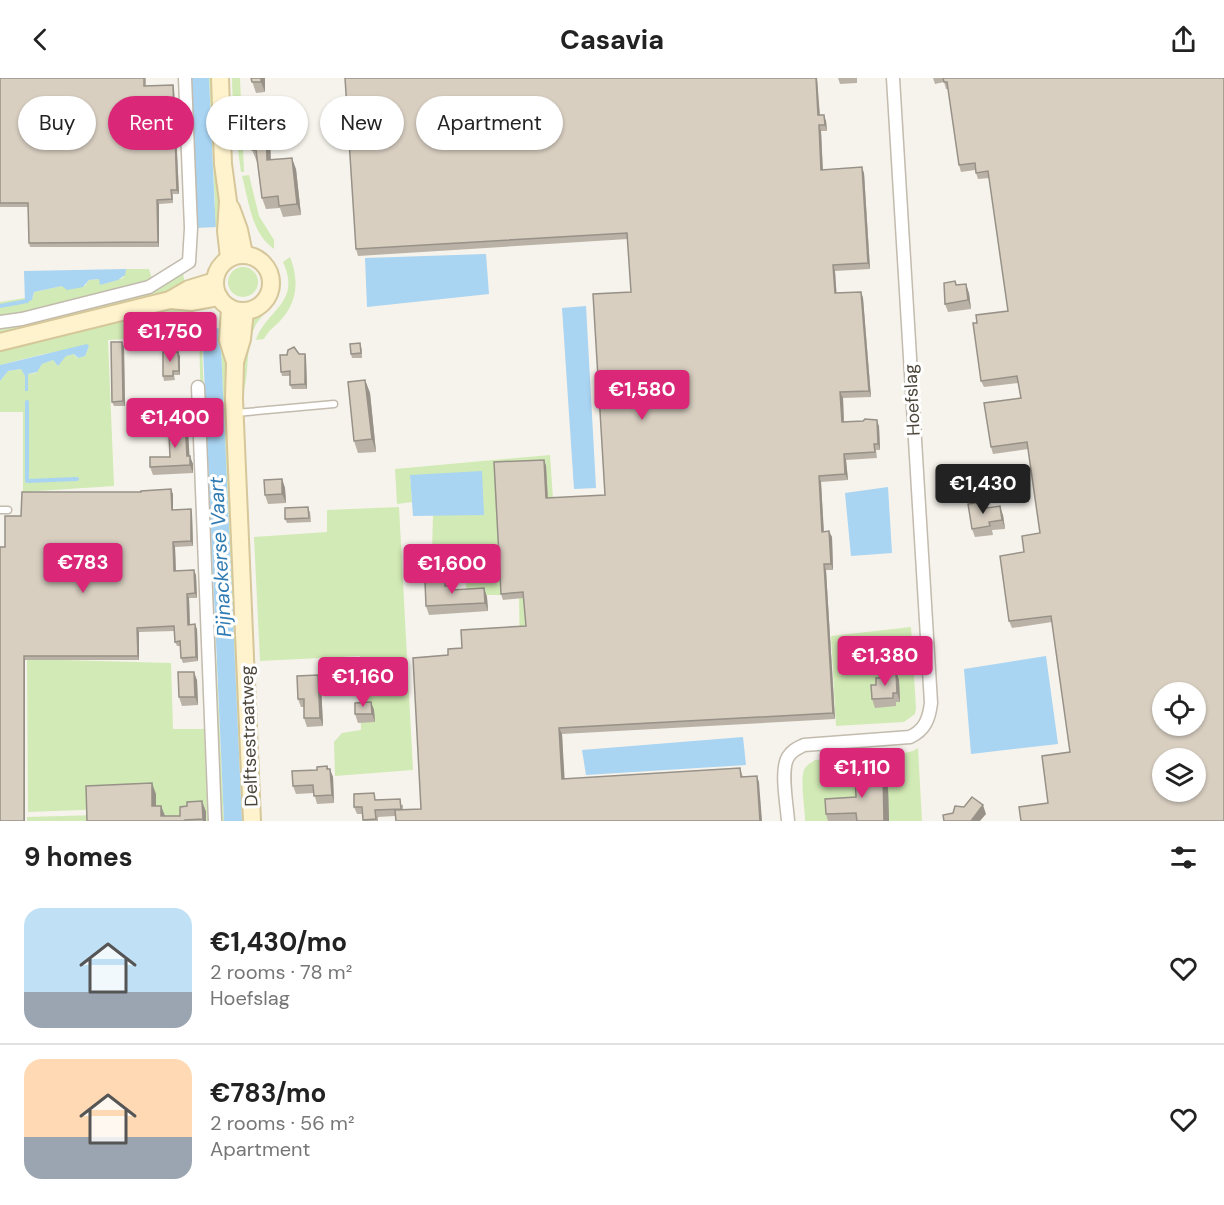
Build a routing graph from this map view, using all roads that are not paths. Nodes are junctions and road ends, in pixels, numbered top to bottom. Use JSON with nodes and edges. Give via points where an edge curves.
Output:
{"nodes":[{"id":1,"x":185,"y":78,"type":"edge"},
{"id":2,"x":220,"y":78,"type":"edge"},
{"id":3,"x":893,"y":78,"type":"edge"},
{"id":4,"x":228,"y":285,"type":"junction"},
{"id":5,"x":0,"y":322,"type":"edge"},
{"id":6,"x":0,"y":342,"type":"edge"},
{"id":7,"x":198,"y":387,"type":"dead end"},
{"id":8,"x":334,"y":404,"type":"dead end"},
{"id":9,"x":235,"y":413,"type":"junction"},
{"id":10,"x":0,"y":510,"type":"edge"},
{"id":11,"x":8,"y":510,"type":"dead end"},
{"id":12,"x":215,"y":821,"type":"edge"},
{"id":13,"x":252,"y":821,"type":"edge"},
{"id":14,"x":788,"y":821,"type":"edge"}],
"edges":[{"from":1,"to":5,"type":"street","via":[[189,261],[149,286]]},
{"from":2,"to":4,"type":"main road","name":"Delftsestraatweg","via":[[228,201]]},
{"from":3,"to":14,"type":"street","name":"Hoefslag","via":[[931,703],[926,724],[910,737],[804,745],[795,750],[784,768]]},
{"from":4,"to":6,"type":"main road"},
{"from":4,"to":9,"type":"main road","name":"Delftsestraatweg","via":[[242,339],[235,362]]},
{"from":7,"to":12,"type":"street","name":"Delftsestraatweg"},
{"from":8,"to":9,"type":"lane"},
{"from":9,"to":13,"type":"main road","name":"Delftsestraatweg"},
{"from":10,"to":11,"type":"lane"}]}
